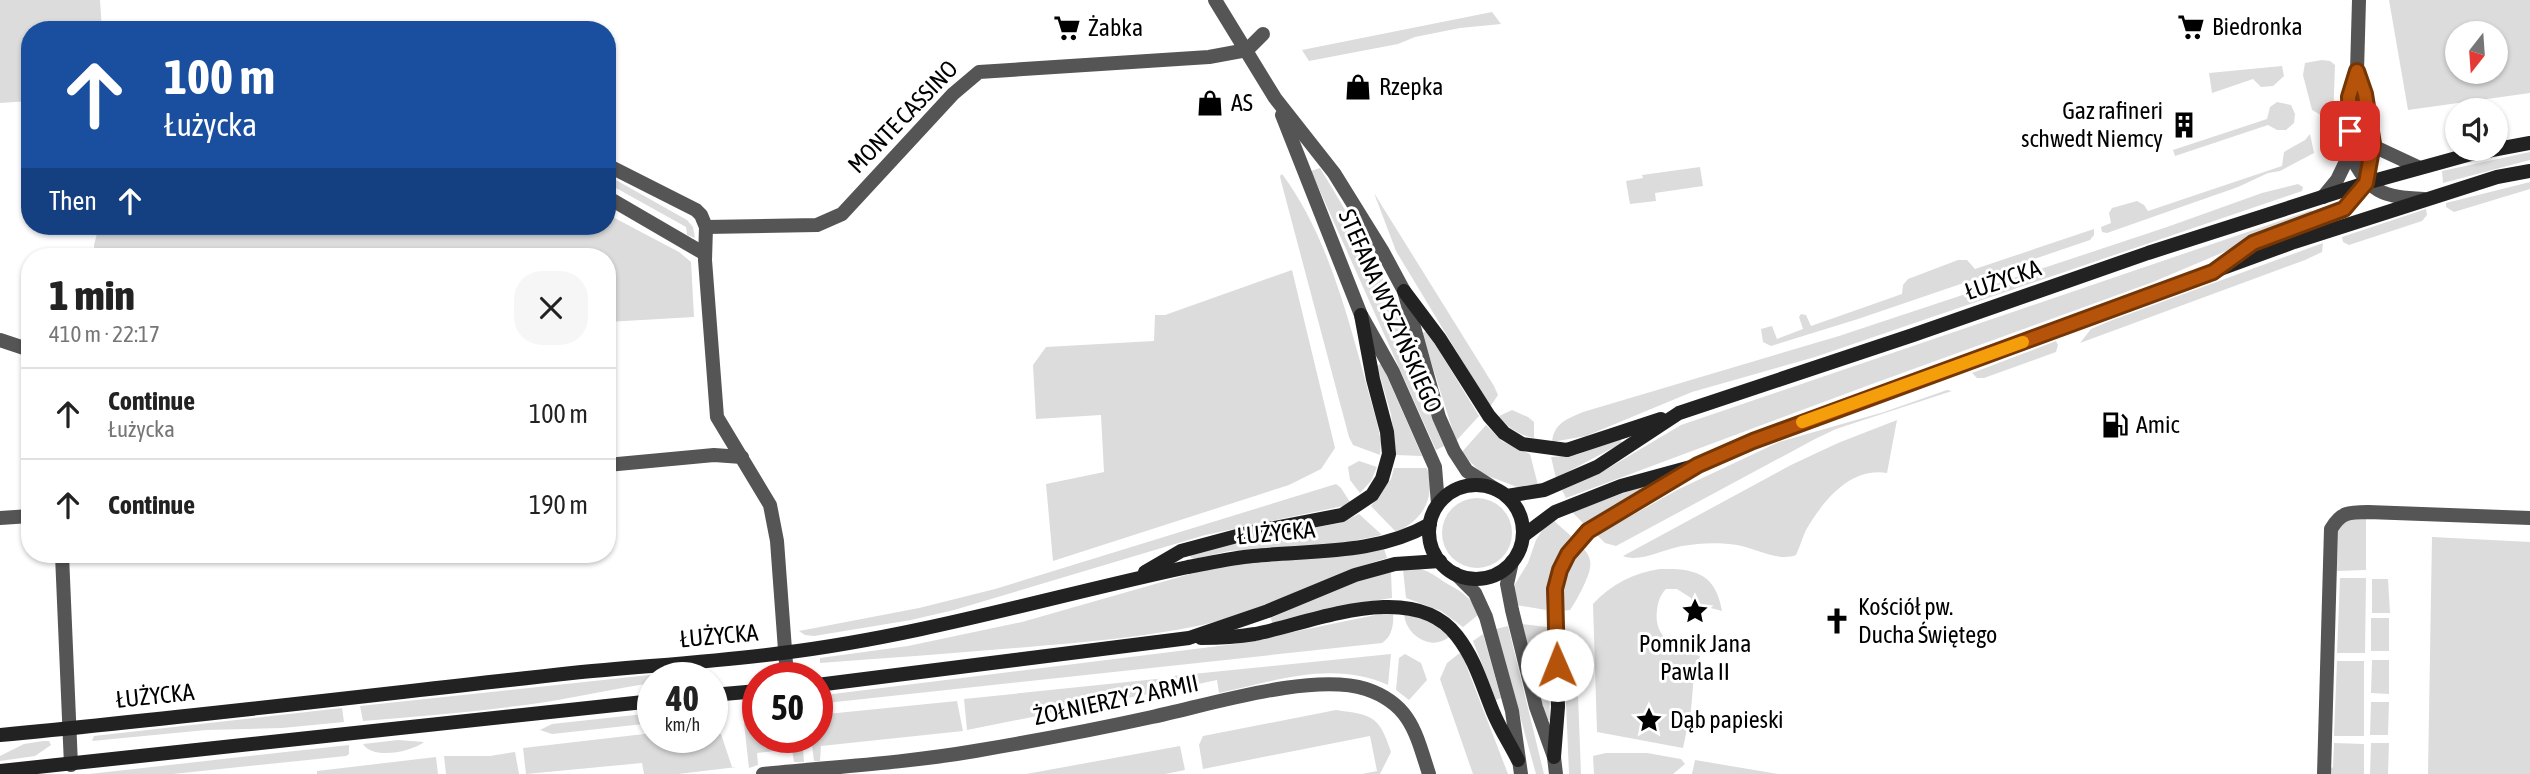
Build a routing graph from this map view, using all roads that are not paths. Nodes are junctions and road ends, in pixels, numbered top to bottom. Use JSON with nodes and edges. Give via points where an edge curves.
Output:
{"nodes":[{"id":1,"x":1214,"y":0,"type":"edge"},
{"id":2,"x":2359,"y":0,"type":"edge"},
{"id":3,"x":1264,"y":34,"type":"dead end"},
{"id":4,"x":1247,"y":50,"type":"junction"},
{"id":5,"x":2357,"y":71,"type":"junction"},
{"id":6,"x":1275,"y":98,"type":"junction"},
{"id":7,"x":2530,"y":142,"type":"edge"},
{"id":8,"x":2373,"y":146,"type":"junction"},
{"id":9,"x":2350,"y":153,"type":"junction"},
{"id":10,"x":2418,"y":167,"type":"junction"},
{"id":11,"x":616,"y":170,"type":"edge"},
{"id":12,"x":2530,"y":171,"type":"edge"},
{"id":13,"x":2366,"y":183,"type":"junction"},
{"id":14,"x":2323,"y":197,"type":"junction"},
{"id":15,"x":2424,"y":199,"type":"junction"},
{"id":16,"x":616,"y":202,"type":"edge"},
{"id":17,"x":706,"y":225,"type":"junction"},
{"id":18,"x":705,"y":254,"type":"junction"},
{"id":19,"x":2213,"y":272,"type":"junction"},
{"id":20,"x":1404,"y":291,"type":"junction"},
{"id":21,"x":1361,"y":316,"type":"junction"},
{"id":22,"x":0,"y":340,"type":"edge"},
{"id":23,"x":21,"y":347,"type":"edge"},
{"id":24,"x":1679,"y":413,"type":"junction"},
{"id":25,"x":742,"y":457,"type":"junction"},
{"id":26,"x":616,"y":464,"type":"edge"},
{"id":27,"x":1698,"y":465,"type":"junction"},
{"id":28,"x":1501,"y":492,"type":"junction"},
{"id":29,"x":1438,"y":504,"type":"junction"},
{"id":30,"x":21,"y":516,"type":"edge"},
{"id":31,"x":0,"y":517,"type":"edge"},
{"id":32,"x":2530,"y":518,"type":"edge"},
{"id":33,"x":1430,"y":524,"type":"junction"},
{"id":34,"x":1523,"y":536,"type":"junction"},
{"id":35,"x":1440,"y":561,"type":"junction"},
{"id":36,"x":1512,"y":562,"type":"junction"},
{"id":37,"x":62,"y":563,"type":"edge"},
{"id":38,"x":1456,"y":574,"type":"junction"},
{"id":39,"x":1133,"y":579,"type":"junction"},
{"id":40,"x":1189,"y":638,"type":"junction"},
{"id":41,"x":784,"y":653,"type":"junction"},
{"id":42,"x":785,"y":662,"type":"edge"},
{"id":43,"x":833,"y":683,"type":"edge"},
{"id":44,"x":637,"y":703,"type":"edge"},
{"id":45,"x":69,"y":729,"type":"junction"},
{"id":46,"x":0,"y":735,"type":"edge"},
{"id":47,"x":1554,"y":757,"type":"junction"},
{"id":48,"x":71,"y":765,"type":"junction"},
{"id":49,"x":1520,"y":767,"type":"edge"},
{"id":50,"x":0,"y":771,"type":"edge"},
{"id":51,"x":763,"y":774,"type":"edge"},
{"id":52,"x":1429,"y":774,"type":"edge"},
{"id":53,"x":1556,"y":774,"type":"edge"},
{"id":54,"x":2324,"y":774,"type":"edge"}],
"edges":[{"from":1,"to":4,"type":"street","name":"STEFANA WYSZYŃSKIEGO"},
{"from":2,"to":5,"type":"street"},
{"from":3,"to":4,"type":"street"},
{"from":4,"to":6,"type":"street","name":"STEFANA WYSZYŃSKIEGO"},
{"from":4,"to":17,"type":"street","name":"MONTE CASSINO","via":[[1209,57],[979,72],[842,214],[817,225]]},
{"from":5,"to":8,"type":"street"},
{"from":5,"to":9,"type":"street","via":[[2349,97]]},
{"from":6,"to":20,"type":"street","name":"STEFANA WYSZYŃSKIEGO","via":[[1334,173]]},
{"from":6,"to":21,"type":"street","name":"STEFANA WYSZYŃSKIEGO"},
{"from":7,"to":10,"type":"main road","name":"ŁUŻYCKA"},
{"from":8,"to":10,"type":"street"},
{"from":8,"to":13,"type":"street"},
{"from":9,"to":13,"type":"street"},
{"from":9,"to":14,"type":"street"},
{"from":10,"to":13,"type":"main road","name":"ŁUŻYCKA"},
{"from":11,"to":17,"type":"street","via":[[696,210]]},
{"from":12,"to":15,"type":"main road"},
{"from":13,"to":14,"type":"main road","name":"ŁUŻYCKA"},
{"from":13,"to":15,"type":"street","via":[[2389,195]]},
{"from":13,"to":19,"type":"street","via":[[2344,209],[2253,243]]},
{"from":14,"to":24,"type":"main road","name":"ŁUŻYCKA"},
{"from":15,"to":19,"type":"main road"},
{"from":16,"to":18,"type":"street"},
{"from":17,"to":18,"type":"street"},
{"from":18,"to":25,"type":"street","via":[[717,417]]},
{"from":19,"to":27,"type":"main road","via":[[1805,421]]},
{"from":20,"to":24,"type":"main road","via":[[1489,415],[1504,433],[1522,444],[1567,450]]},
{"from":20,"to":28,"type":"street","name":"STEFANA WYSZYŃSKIEGO","via":[[1439,417],[1454,451],[1467,471]]},
{"from":21,"to":29,"type":"street","name":"STEFANA WYSZYŃSKIEGO","via":[[1393,372],[1435,467]]},
{"from":21,"to":39,"type":"main road","via":[[1389,454],[1372,495],[1342,515],[1181,551]]},
{"from":22,"to":23,"type":"street"},
{"from":24,"to":28,"type":"main road","name":"ŁUŻYCKA","via":[[1597,467],[1544,490]]},
{"from":25,"to":26,"type":"street","via":[[714,455]]},
{"from":25,"to":41,"type":"street","via":[[770,505],[775,523]]},
{"from":27,"to":34,"type":"main road","via":[[1621,486],[1555,512]]},
{"from":27,"to":47,"type":"main road","via":[[1588,531],[1560,570],[1555,589],[1558,707]]},
{"from":28,"to":29,"type":"main road","via":[[1483,485],[1459,488]]},
{"from":28,"to":34,"type":"main road","via":[[1519,514]]},
{"from":29,"to":33,"type":"main road"},
{"from":30,"to":31,"type":"street"},
{"from":32,"to":54,"type":"street","via":[[2351,512],[2337,518],[2331,529]]},
{"from":33,"to":35,"type":"main road","via":[[1431,543]]},
{"from":33,"to":39,"type":"main road","name":"ŁUŻYCKA","via":[[1359,547],[1251,556]]},
{"from":34,"to":36,"type":"main road"},
{"from":35,"to":38,"type":"main road"},
{"from":35,"to":40,"type":"main road","via":[[1395,564],[1355,575]]},
{"from":36,"to":38,"type":"main road","via":[[1486,578]]},
{"from":36,"to":47,"type":"street","via":[[1507,584],[1512,610],[1536,707]]},
{"from":37,"to":45,"type":"street"},
{"from":38,"to":49,"type":"street","via":[[1475,593],[1486,615],[1512,711]]},
{"from":39,"to":41,"type":"main road","name":"ŁUŻYCKA","via":[[926,629]]},
{"from":40,"to":43,"type":"main road"},
{"from":40,"to":49,"type":"main road","via":[[1254,634],[1371,608],[1417,609],[1449,627],[1476,663]]},
{"from":41,"to":42,"type":"street"},
{"from":41,"to":45,"type":"main road","name":"ŁUŻYCKA"},
{"from":44,"to":48,"type":"main road"},
{"from":45,"to":46,"type":"main road","name":"ŁUŻYCKA"},
{"from":45,"to":48,"type":"street"},
{"from":47,"to":53,"type":"street"},
{"from":48,"to":50,"type":"main road"},
{"from":51,"to":52,"type":"street","name":"ŻOŁNIERZY 2 ARMII","via":[[972,752],[1283,689],[1338,684],[1370,690],[1405,714]]}]}
